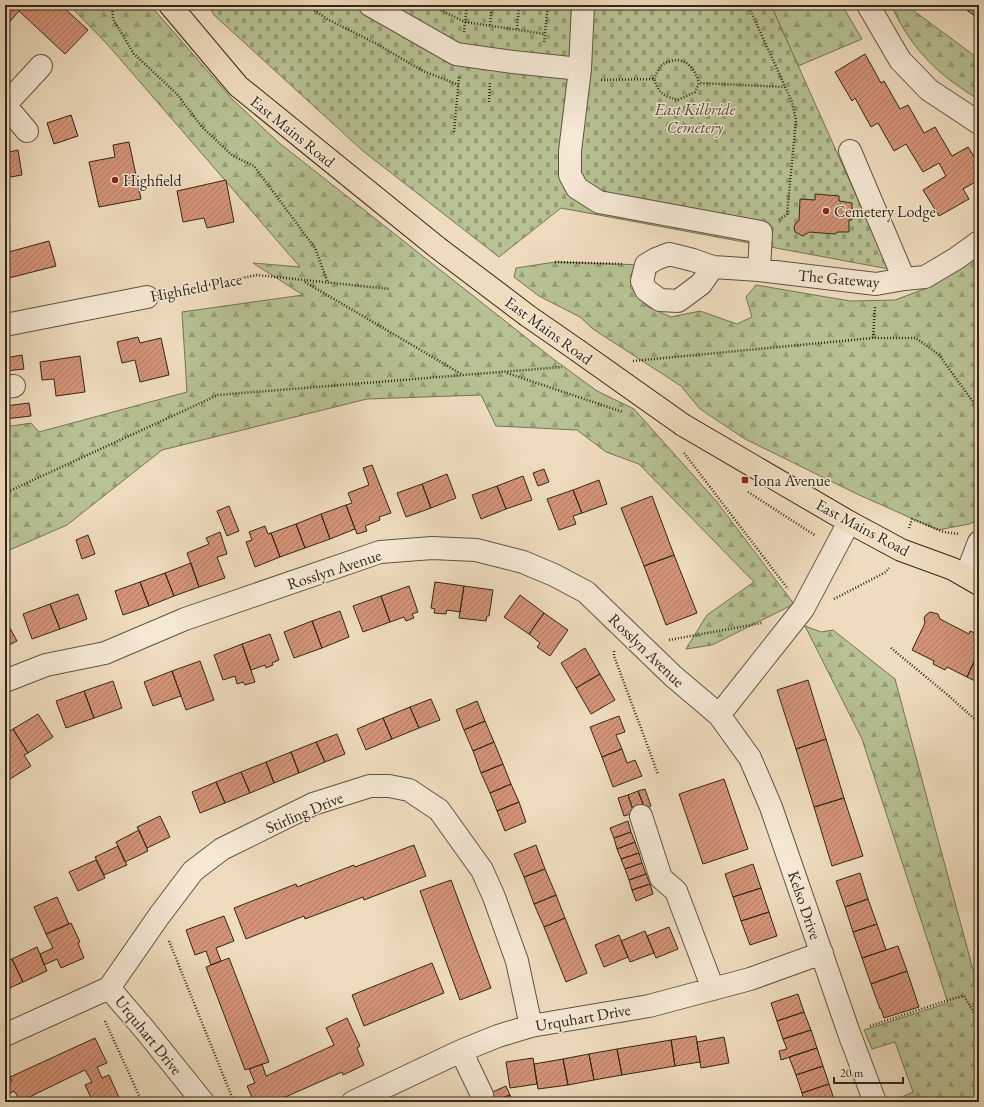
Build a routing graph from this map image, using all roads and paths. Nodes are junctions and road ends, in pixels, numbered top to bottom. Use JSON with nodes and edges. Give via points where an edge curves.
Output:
{"nodes":[{"id":1,"x":112,"y":5,"type":"edge"},
{"id":2,"x":170,"y":5,"type":"edge"},
{"id":3,"x":307,"y":5,"type":"edge"},
{"id":4,"x":370,"y":5,"type":"edge"},
{"id":5,"x":430,"y":5,"type":"edge"},
{"id":6,"x":492,"y":5,"type":"edge"},
{"id":7,"x":519,"y":5,"type":"edge"},
{"id":8,"x":548,"y":5,"type":"edge"},
{"id":9,"x":583,"y":5,"type":"edge"},
{"id":10,"x":748,"y":5,"type":"edge"},
{"id":11,"x":868,"y":5,"type":"edge"},
{"id":12,"x":490,"y":25,"type":"junction"},
{"id":13,"x":517,"y":29,"type":"junction"},
{"id":14,"x":545,"y":34,"type":"junction"},
{"id":15,"x":542,"y":65,"type":"junction"},
{"id":16,"x":42,"y":66,"type":"dead end"},
{"id":17,"x":578,"y":75,"type":"junction"},
{"id":18,"x":654,"y":79,"type":"junction"},
{"id":19,"x":699,"y":83,"type":"junction"},
{"id":20,"x":459,"y":84,"type":"dead end"},
{"id":21,"x":785,"y":87,"type":"junction"},
{"id":22,"x":979,"y":123,"type":"edge"},
{"id":23,"x":26,"y":131,"type":"dead end"},
{"id":24,"x":850,"y":152,"type":"dead end"},
{"id":25,"x":762,"y":232,"type":"junction"},
{"id":26,"x":979,"y":242,"type":"edge"},
{"id":27,"x":555,"y":262,"type":"dead end"},
{"id":28,"x":646,"y":265,"type":"junction"},
{"id":29,"x":713,"y":267,"type":"junction"},
{"id":30,"x":759,"y":270,"type":"junction"},
{"id":31,"x":904,"y":279,"type":"junction"},
{"id":32,"x":303,"y":280,"type":"junction"},
{"id":33,"x":328,"y":283,"type":"junction"},
{"id":34,"x":876,"y":284,"type":"junction"},
{"id":35,"x":390,"y":289,"type":"dead end"},
{"id":36,"x":148,"y":296,"type":"joint"},
{"id":37,"x":5,"y":325,"type":"edge"},
{"id":38,"x":873,"y":338,"type":"junction"},
{"id":39,"x":572,"y":358,"type":"junction"},
{"id":40,"x":629,"y":361,"type":"dead end"},
{"id":41,"x":505,"y":372,"type":"junction"},
{"id":42,"x":464,"y":376,"type":"junction"},
{"id":43,"x":979,"y":410,"type":"edge"},
{"id":44,"x":624,"y":412,"type":"dead end"},
{"id":45,"x":692,"y":455,"type":"dead end"},
{"id":46,"x":744,"y":489,"type":"dead end"},
{"id":47,"x":5,"y":493,"type":"edge"},
{"id":48,"x":849,"y":522,"type":"junction"},
{"id":49,"x":970,"y":538,"type":"edge"},
{"id":50,"x":835,"y":548,"type":"junction"},
{"id":51,"x":902,"y":550,"type":"junction"},
{"id":52,"x":972,"y":580,"type":"edge"},
{"id":53,"x":799,"y":613,"type":"junction"},
{"id":54,"x":624,"y":628,"type":"junction"},
{"id":55,"x":891,"y":648,"type":"dead end"},
{"id":56,"x":646,"y":650,"type":"junction"},
{"id":57,"x":5,"y":681,"type":"edge"},
{"id":58,"x":719,"y":715,"type":"junction"},
{"id":59,"x":979,"y":723,"type":"edge"},
{"id":60,"x":658,"y":774,"type":"dead end"},
{"id":61,"x":641,"y":816,"type":"dead end"},
{"id":62,"x":159,"y":916,"type":"junction"},
{"id":63,"x":822,"y":953,"type":"junction"},
{"id":64,"x":713,"y":989,"type":"junction"},
{"id":65,"x":102,"y":991,"type":"junction"},
{"id":66,"x":979,"y":1021,"type":"edge"},
{"id":67,"x":531,"y":1026,"type":"junction"},
{"id":68,"x":849,"y":1033,"type":"junction"},
{"id":69,"x":5,"y":1035,"type":"edge"},
{"id":70,"x":461,"y":1051,"type":"junction"},
{"id":71,"x":142,"y":1102,"type":"edge"},
{"id":72,"x":203,"y":1102,"type":"edge"},
{"id":73,"x":234,"y":1102,"type":"edge"},
{"id":74,"x":352,"y":1102,"type":"edge"},
{"id":75,"x":481,"y":1102,"type":"edge"},
{"id":76,"x":875,"y":1102,"type":"edge"}],
"edges":[{"from":1,"to":33,"type":"path","via":[[114,19],[134,54],[177,94],[202,127],[233,156],[254,166],[315,248]]},
{"from":2,"to":39,"type":"main road","name":"East Mains Road","bridge":true,"via":[[238,86],[438,248],[528,316]]},
{"from":3,"to":20,"type":"path","via":[[326,19],[423,71]]},
{"from":4,"to":15,"type":"street","via":[[456,54]]},
{"from":5,"to":12,"type":"path","via":[[465,22]]},
{"from":6,"to":12,"type":"path"},
{"from":7,"to":13,"type":"path"},
{"from":8,"to":14,"type":"path"},
{"from":9,"to":17,"type":"street"},
{"from":10,"to":21,"type":"path"},
{"from":11,"to":22,"type":"street","via":[[900,60],[929,90]]},
{"from":12,"to":13,"type":"path"},
{"from":13,"to":14,"type":"path"},
{"from":14,"to":15,"type":"path"},
{"from":15,"to":17,"type":"street"},
{"from":16,"to":23,"type":"street","via":[[5,105]]},
{"from":17,"to":18,"type":"path"},
{"from":17,"to":25,"type":"street","via":[[570,151],[570,175],[577,188],[599,202]]},
{"from":18,"to":19,"type":"path","via":[[660,92],[668,98],[678,100],[695,92]]},
{"from":18,"to":19,"type":"path","via":[[665,63],[679,60],[694,69]]},
{"from":19,"to":21,"type":"path"},
{"from":21,"to":25,"type":"path","via":[[796,120],[787,214]]},
{"from":24,"to":31,"type":"street"},
{"from":25,"to":30,"type":"street"},
{"from":26,"to":31,"type":"street","name":"The Gateway","via":[[925,277]]},
{"from":27,"to":28,"type":"path"},
{"from":28,"to":29,"type":"street","name":"The Gateway","via":[[669,254]]},
{"from":28,"to":29,"type":"street","via":[[642,281],[646,290],[660,300],[678,301],[702,284]]},
{"from":29,"to":30,"type":"street","name":"The Gateway"},
{"from":30,"to":34,"type":"street","name":"The Gateway"},
{"from":31,"to":34,"type":"street","name":"The Gateway"},
{"from":32,"to":33,"type":"path","name":"Highfield Place"},
{"from":32,"to":36,"type":"path","name":"Highfield Place","via":[[257,275]]},
{"from":32,"to":42,"type":"path"},
{"from":33,"to":35,"type":"path","name":"Highfield Place"},
{"from":34,"to":38,"type":"path"},
{"from":36,"to":37,"type":"street","name":"Highfield Place"},
{"from":38,"to":40,"type":"path"},
{"from":38,"to":43,"type":"path","via":[[916,338],[939,355]]},
{"from":39,"to":41,"type":"path"},
{"from":39,"to":48,"type":"main road","name":"East Mains Road","bridge":true},
{"from":41,"to":42,"type":"path"},
{"from":41,"to":44,"type":"path"},
{"from":42,"to":47,"type":"path","via":[[218,395]]},
{"from":45,"to":53,"type":"path","via":[[685,452]]},
{"from":46,"to":50,"type":"path"},
{"from":48,"to":50,"type":"street"},
{"from":48,"to":51,"type":"main road","name":"East Mains Road"},
{"from":49,"to":51,"type":"path","via":[[944,532],[912,519]]},
{"from":49,"to":52,"type":"street"},
{"from":50,"to":53,"type":"street"},
{"from":51,"to":52,"type":"main road","name":"East Mains Road","via":[[953,569]]},
{"from":51,"to":53,"type":"path","via":[[886,572],[814,610]]},
{"from":53,"to":56,"type":"path","via":[[667,641]]},
{"from":53,"to":58,"type":"street"},
{"from":54,"to":56,"type":"street","name":"Rosslyn Avenue"},
{"from":54,"to":57,"type":"street","name":"Rosslyn Avenue","via":[[586,592],[523,562],[476,550],[432,548],[380,552],[185,619],[105,653],[46,665]]},
{"from":54,"to":60,"type":"path","via":[[615,641],[614,656]]},
{"from":55,"to":59,"type":"path"},
{"from":56,"to":58,"type":"street","name":"Rosslyn Avenue"},
{"from":58,"to":63,"type":"street","name":"Kelso Drive","via":[[750,758],[771,807]]},
{"from":61,"to":64,"type":"street","via":[[661,878],[676,891]]},
{"from":62,"to":65,"type":"street","name":"Stirling Drive"},
{"from":62,"to":67,"type":"street","name":"Stirling Drive","via":[[193,871],[222,849],[313,804],[370,786],[409,790],[439,810],[482,870],[517,961]]},
{"from":62,"to":73,"type":"path"},
{"from":63,"to":64,"type":"street","name":"Urquhart Drive","via":[[750,979]]},
{"from":63,"to":68,"type":"street","name":"Kelso Drive"},
{"from":64,"to":67,"type":"street","name":"Urquhart Drive","via":[[649,1006]]},
{"from":65,"to":69,"type":"street"},
{"from":65,"to":71,"type":"path"},
{"from":65,"to":72,"type":"street","name":"Urquhart Drive","via":[[145,1030]]},
{"from":66,"to":68,"type":"path","via":[[964,996]]},
{"from":67,"to":70,"type":"street","name":"Urquhart Drive"},
{"from":68,"to":76,"type":"street","name":"Kelso Drive"},
{"from":70,"to":74,"type":"street","name":"Urquhart Drive"},
{"from":70,"to":75,"type":"street","via":[[482,1095]]}]}
